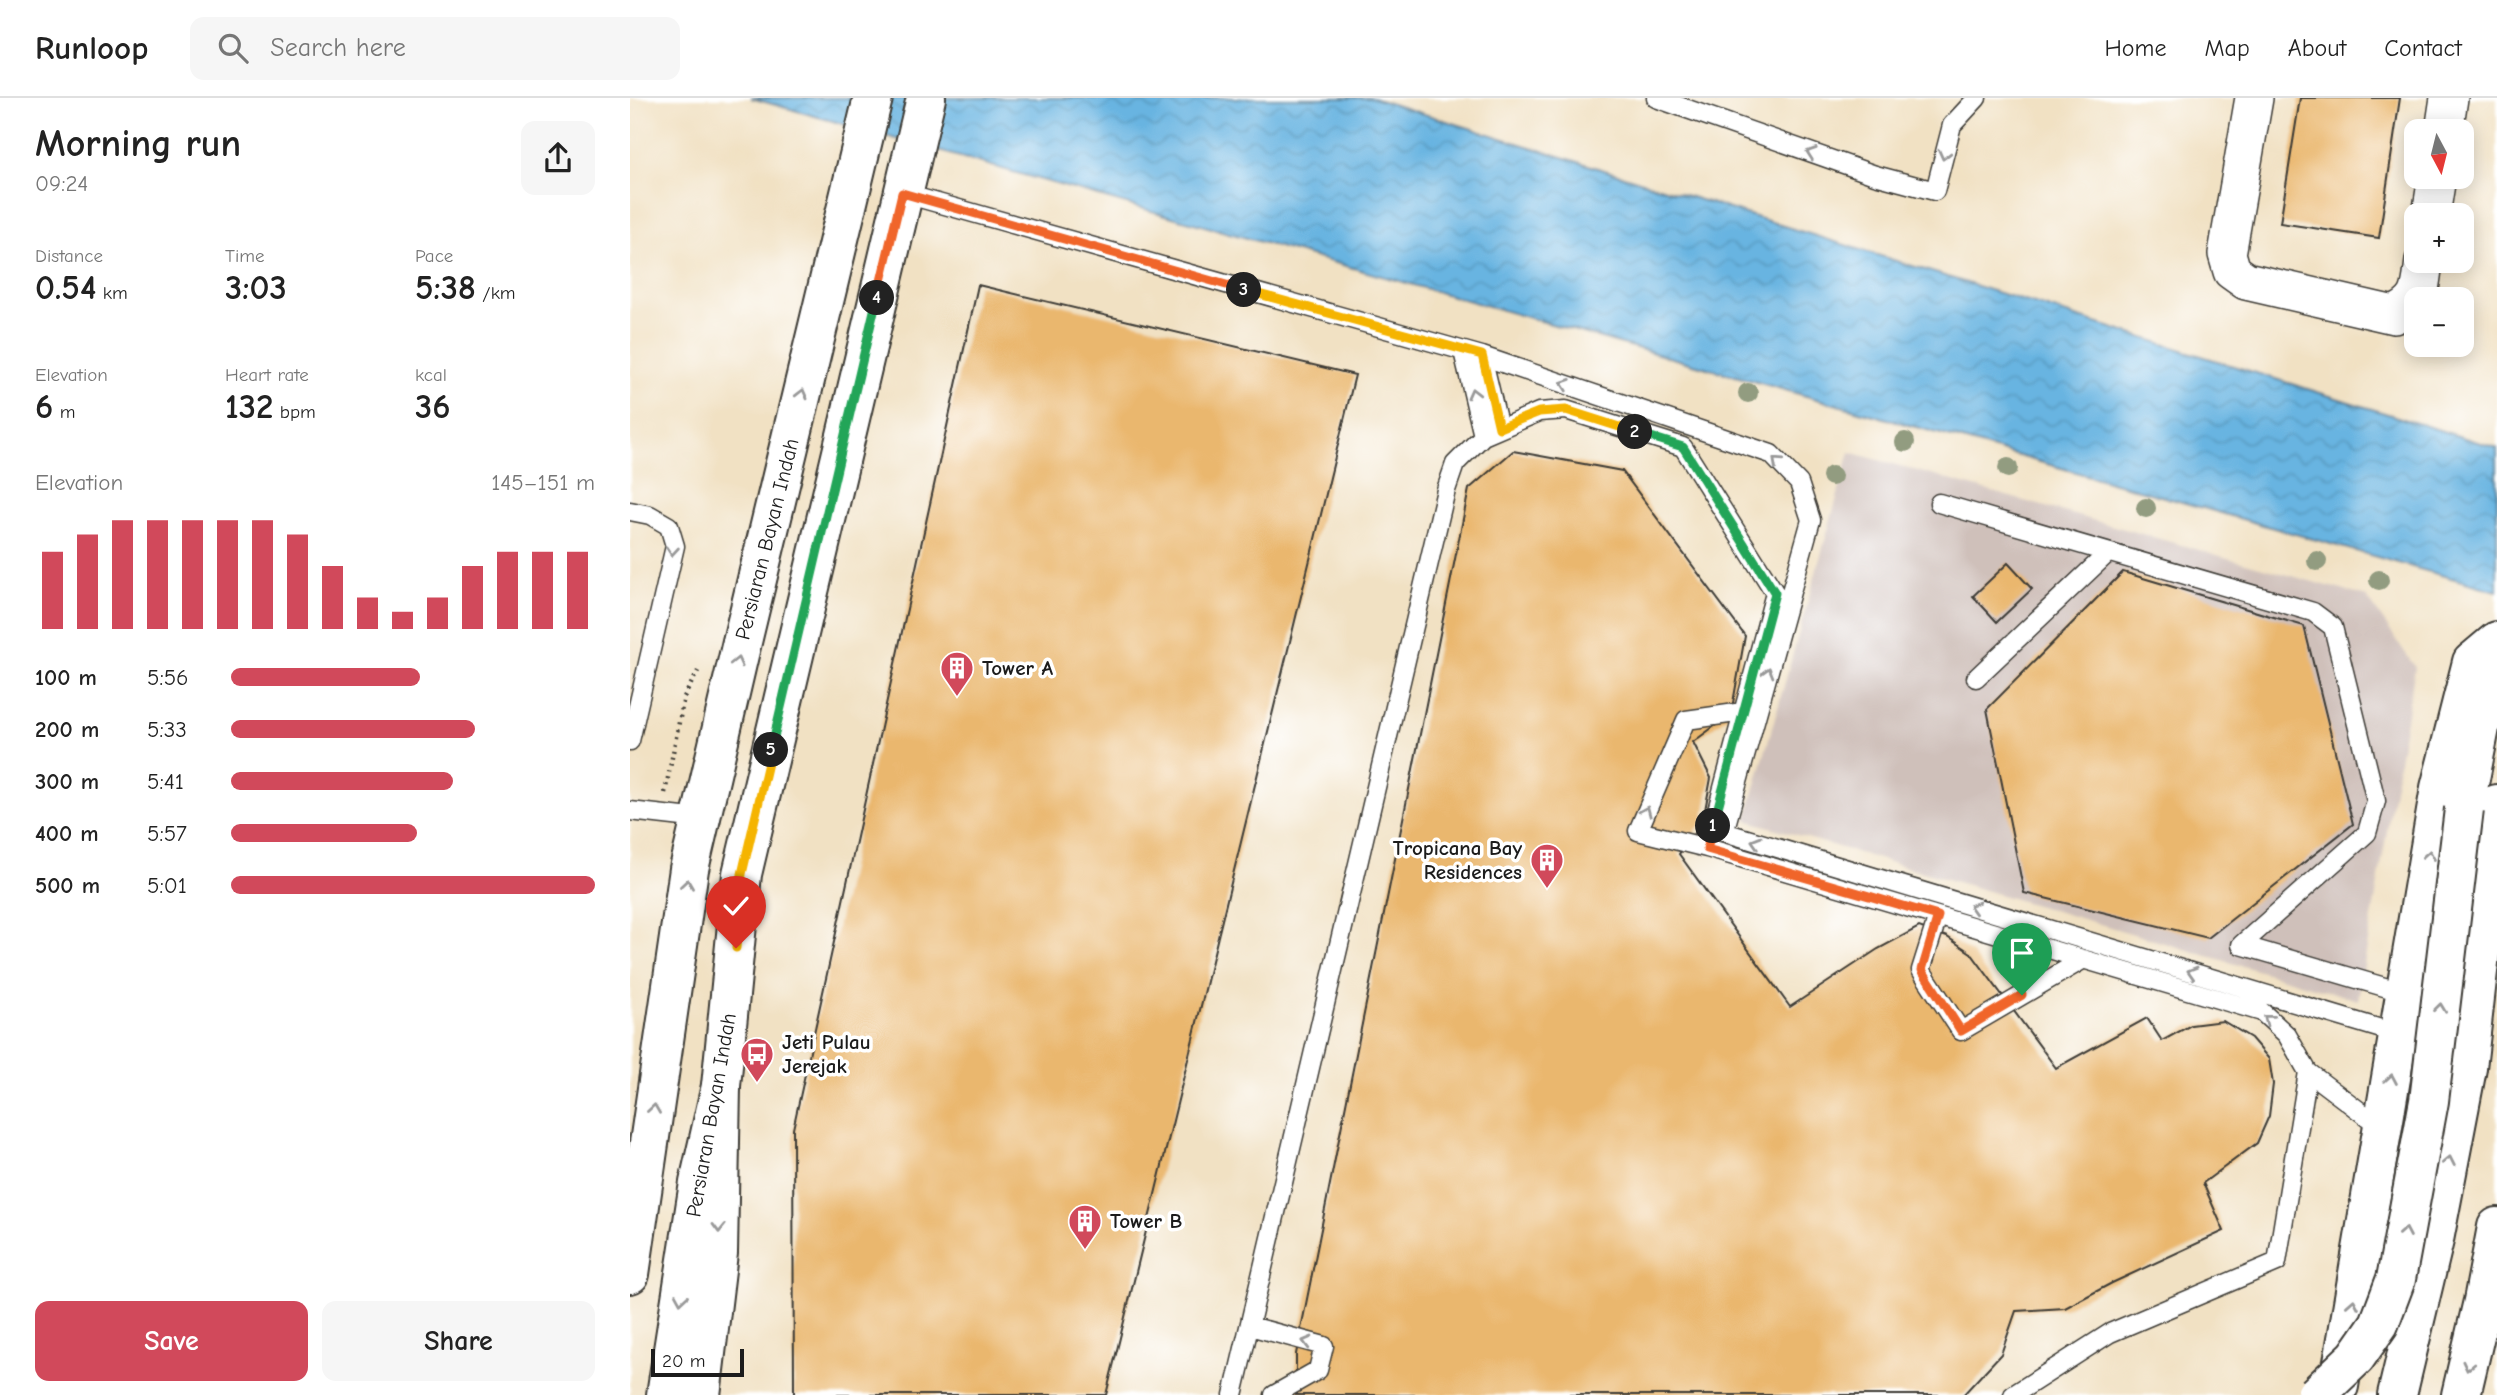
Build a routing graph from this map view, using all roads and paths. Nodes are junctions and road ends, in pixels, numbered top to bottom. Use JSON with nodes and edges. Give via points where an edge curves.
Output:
{"nodes":[{"id":1,"x":873,"y":98,"type":"edge"},
{"id":2,"x":926,"y":98,"type":"edge"},
{"id":3,"x":1656,"y":98,"type":"edge"},
{"id":4,"x":1977,"y":98,"type":"edge"},
{"id":5,"x":2254,"y":98,"type":"edge"},
{"id":6,"x":2449,"y":98,"type":"edge"},
{"id":7,"x":2446,"y":119,"type":"edge"},
{"id":8,"x":906,"y":178,"type":"junction"},
{"id":9,"x":2422,"y":273,"type":"edge"},
{"id":10,"x":1462,"y":351,"type":"junction"},
{"id":11,"x":1482,"y":355,"type":"junction"},
{"id":12,"x":1491,"y":432,"type":"junction"},
{"id":13,"x":1939,"y":503,"type":"dead end"},
{"id":14,"x":630,"y":511,"type":"edge"},
{"id":15,"x":2108,"y":553,"type":"junction"},
{"id":16,"x":2497,"y":641,"type":"edge"},
{"id":17,"x":1976,"y":678,"type":"dead end"},
{"id":18,"x":2497,"y":679,"type":"edge"},
{"id":19,"x":1743,"y":712,"type":"junction"},
{"id":20,"x":630,"y":741,"type":"edge"},
{"id":21,"x":2481,"y":807,"type":"edge"},
{"id":22,"x":630,"y":811,"type":"edge"},
{"id":23,"x":700,"y":819,"type":"junction"},
{"id":24,"x":1707,"y":849,"type":"junction"},
{"id":25,"x":1938,"y":916,"type":"junction"},
{"id":26,"x":2084,"y":959,"type":"junction"},
{"id":27,"x":2405,"y":993,"type":"junction"},
{"id":28,"x":2398,"y":1034,"type":"junction"},
{"id":29,"x":2308,"y":1072,"type":"junction"},
{"id":30,"x":721,"y":1086,"type":"junction"},
{"id":31,"x":2382,"y":1128,"type":"junction"},
{"id":32,"x":639,"y":1148,"type":"edge"},
{"id":33,"x":2497,"y":1227,"type":"edge"},
{"id":34,"x":630,"y":1274,"type":"edge"},
{"id":35,"x":1250,"y":1326,"type":"junction"},
{"id":36,"x":666,"y":1395,"type":"edge"},
{"id":37,"x":701,"y":1395,"type":"edge"},
{"id":38,"x":1233,"y":1395,"type":"edge"},
{"id":39,"x":1274,"y":1395,"type":"edge"},
{"id":40,"x":2013,"y":1395,"type":"edge"},
{"id":41,"x":2316,"y":1395,"type":"edge"},
{"id":42,"x":2337,"y":1395,"type":"edge"},
{"id":43,"x":2398,"y":1395,"type":"edge"},
{"id":44,"x":2461,"y":1395,"type":"edge"}],
"edges":[{"from":23,"to":1,"type":"main road","name":"Persiaran Bayan Indah","one_way":true},
{"from":2,"to":8,"type":"main road","name":"Persiaran Bayan Indah"},
{"from":4,"to":3,"type":"lane","one_way":true,"via":[[1952,125],[1935,191],[1875,176]]},
{"from":5,"to":9,"type":"street","via":[[2227,254],[2232,271],[2246,281],[2394,315],[2410,307],[2420,291]]},
{"from":6,"to":7,"type":"street"},
{"from":8,"to":10,"type":"lane"},
{"from":8,"to":30,"type":"main road","name":"Persiaran Bayan Indah","via":[[742,874]]},
{"from":10,"to":11,"type":"lane"},
{"from":12,"to":10,"type":"lane","one_way":true},
{"from":11,"to":12,"type":"lane"},
{"from":28,"to":11,"type":"lane","one_way":true,"via":[[1724,832],[1811,520],[1800,483],[1771,454]]},
{"from":12,"to":19,"type":"lane","via":[[1539,412],[1566,410],[1683,447],[1775,593]]},
{"from":12,"to":35,"type":"lane","via":[[1455,464],[1446,490]]},
{"from":13,"to":15,"type":"lane"},
{"from":14,"to":20,"type":"lane","one_way":true,"via":[[669,526],[675,546]]},
{"from":15,"to":17,"type":"lane"},
{"from":15,"to":27,"type":"lane","via":[[2313,612],[2333,627],[2376,801],[2367,832],[2241,945]]},
{"from":27,"to":16,"type":"main road","one_way":true,"via":[[2440,788],[2472,662]]},
{"from":18,"to":21,"type":"main road","via":[[2487,692]]},
{"from":19,"to":24,"type":"lane"},
{"from":24,"to":19,"type":"lane","one_way":true,"via":[[1637,831],[1686,720]]},
{"from":41,"to":21,"type":"main road","one_way":true,"bridge":true,"via":[[2356,1357],[2379,1324],[2396,1279]]},
{"from":43,"to":21,"type":"main road","one_way":true,"via":[[2467,1068]]},
{"from":22,"to":23,"type":"lane"},
{"from":32,"to":23,"type":"main road","name":"Persiaran Bayan Indah","one_way":true},
{"from":24,"to":25,"type":"lane"},
{"from":25,"to":26,"type":"lane"},
{"from":25,"to":26,"type":"lane","via":[[1922,970],[1961,1031]]},
{"from":29,"to":26,"type":"lane","one_way":true,"via":[[2287,1035],[2262,1012]]},
{"from":27,"to":28,"type":"main road"},
{"from":31,"to":28,"type":"main road","one_way":true},
{"from":29,"to":31,"type":"lane"},
{"from":29,"to":40,"type":"lane","via":[[2277,1262],[2110,1334]]},
{"from":30,"to":36,"type":"main road","name":"Persiaran Bayan Indah","one_way":true,"via":[[699,1183]]},
{"from":30,"to":37,"type":"main road","one_way":true,"via":[[718,1252]]},
{"from":42,"to":31,"type":"main road","one_way":true},
{"from":32,"to":34,"type":"main road","name":"Persiaran Bayan Indah"},
{"from":33,"to":44,"type":"main road","one_way":true},
{"from":35,"to":38,"type":"lane"},
{"from":39,"to":35,"type":"lane","one_way":true,"via":[[1318,1370],[1324,1346]]}]}
